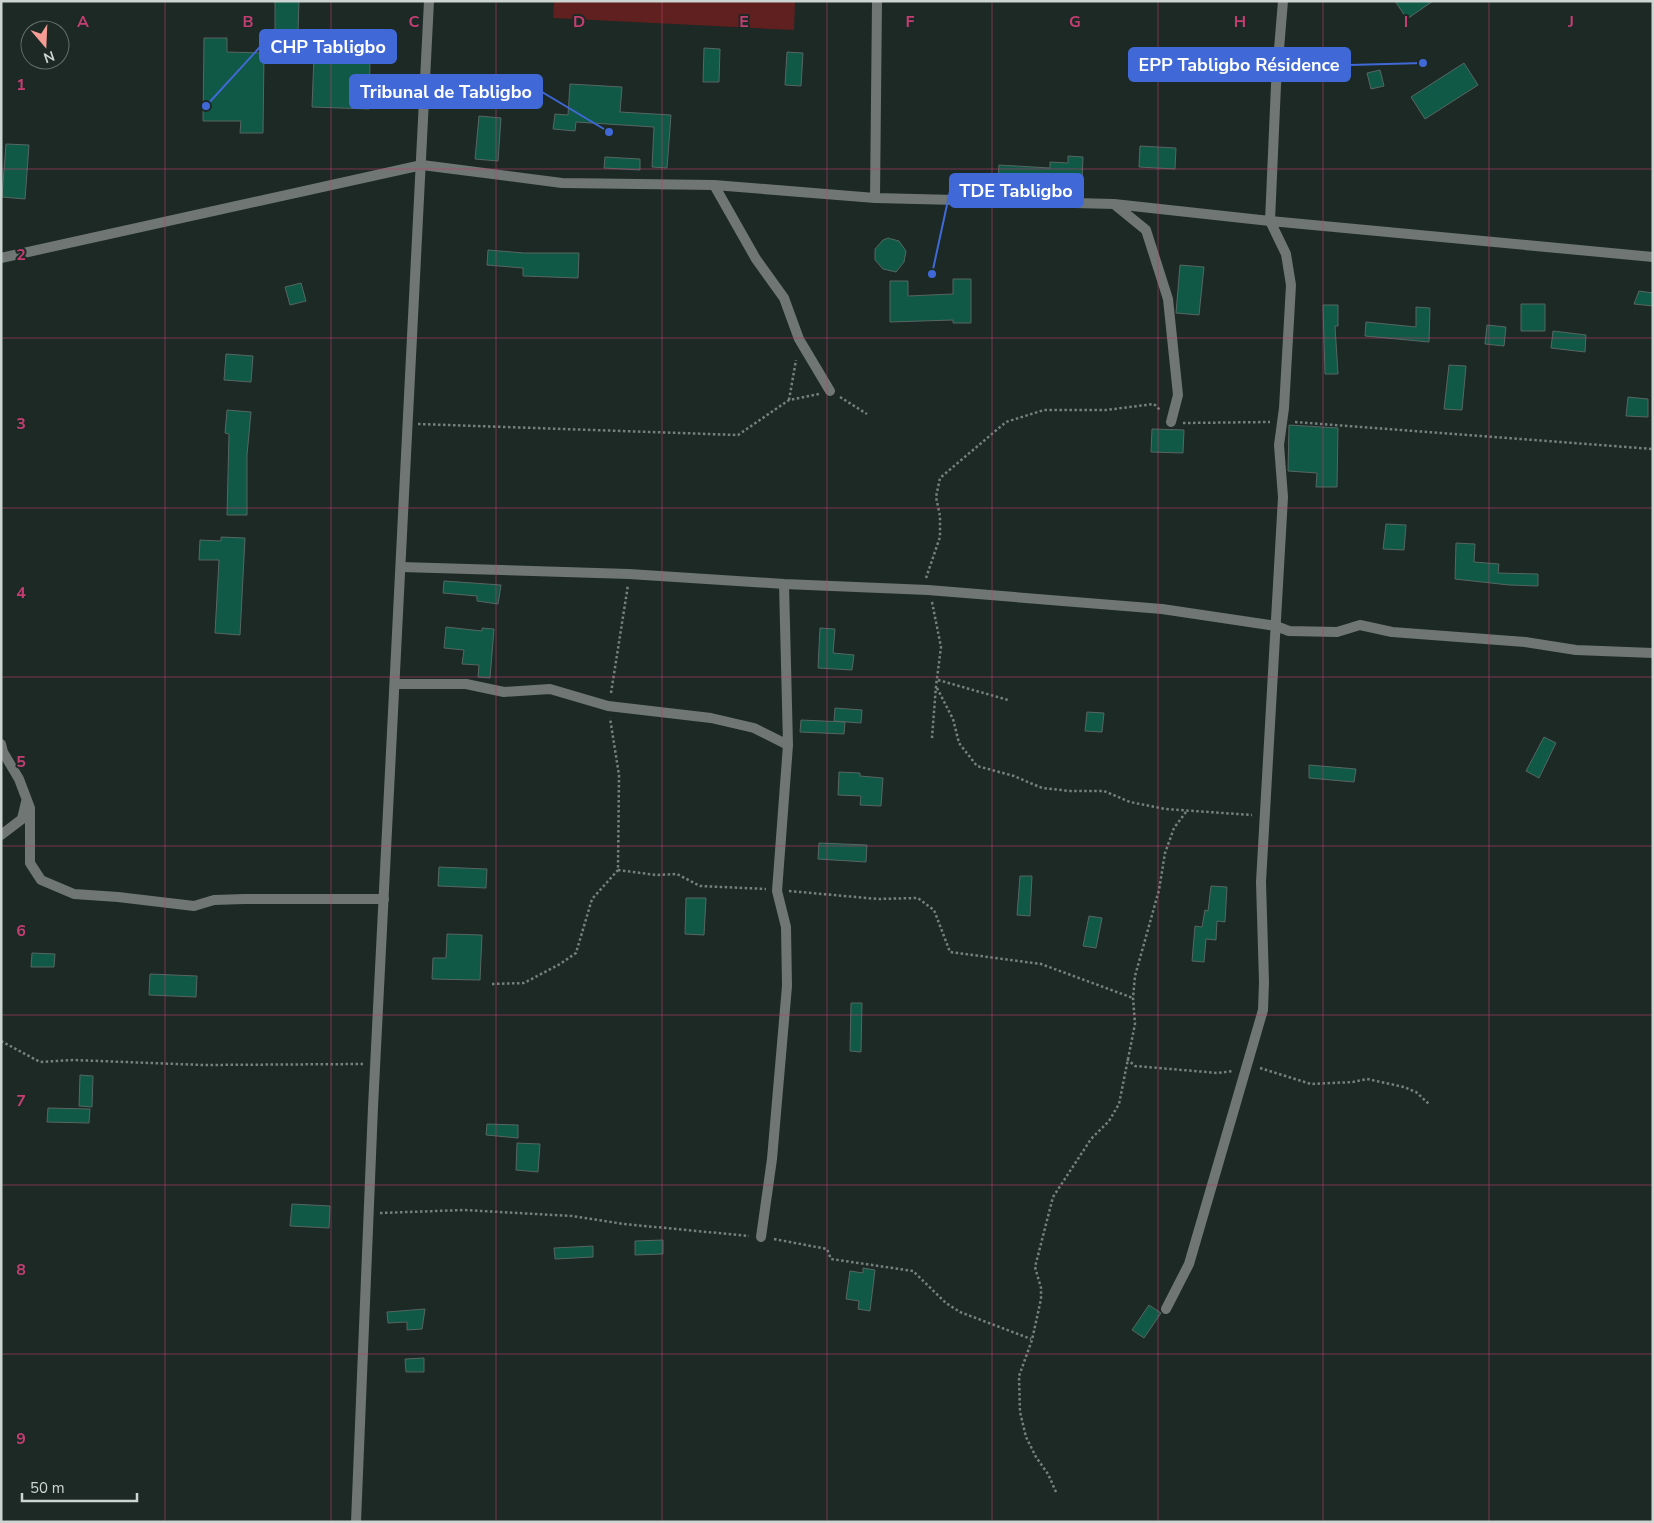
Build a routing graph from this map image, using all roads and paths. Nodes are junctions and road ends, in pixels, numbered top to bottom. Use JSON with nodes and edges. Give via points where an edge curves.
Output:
{"nodes":[{"id":1,"x":429,"y":1,"type":"edge"},
{"id":2,"x":877,"y":1,"type":"edge"},
{"id":3,"x":1283,"y":1,"type":"edge"},
{"id":4,"x":422,"y":165,"type":"junction"},
{"id":5,"x":714,"y":185,"type":"junction"},
{"id":6,"x":875,"y":198,"type":"junction"},
{"id":7,"x":1114,"y":204,"type":"junction"},
{"id":8,"x":1270,"y":222,"type":"junction"},
{"id":9,"x":1653,"y":257,"type":"edge"},
{"id":10,"x":1,"y":258,"type":"edge"},
{"id":11,"x":799,"y":339,"type":"junction"},
{"id":12,"x":830,"y":391,"type":"junction"},
{"id":13,"x":789,"y":400,"type":"junction"},
{"id":14,"x":867,"y":414,"type":"dead end"},
{"id":15,"x":1282,"y":421,"type":"junction"},
{"id":16,"x":1171,"y":422,"type":"junction"},
{"id":17,"x":407,"y":424,"type":"junction"},
{"id":18,"x":1653,"y":449,"type":"edge"},
{"id":19,"x":401,"y":567,"type":"junction"},
{"id":20,"x":629,"y":574,"type":"junction"},
{"id":21,"x":784,"y":584,"type":"junction"},
{"id":22,"x":928,"y":590,"type":"junction"},
{"id":23,"x":1276,"y":626,"type":"junction"},
{"id":24,"x":1653,"y":654,"type":"edge"},
{"id":25,"x":938,"y":680,"type":"junction"},
{"id":26,"x":395,"y":684,"type":"junction"},
{"id":27,"x":936,"y":686,"type":"junction"},
{"id":28,"x":1008,"y":700,"type":"dead end"},
{"id":29,"x":608,"y":706,"type":"junction"},
{"id":30,"x":932,"y":738,"type":"dead end"},
{"id":31,"x":1,"y":744,"type":"edge"},
{"id":32,"x":788,"y":745,"type":"junction"},
{"id":33,"x":27,"y":799,"type":"junction"},
{"id":34,"x":1186,"y":812,"type":"junction"},
{"id":35,"x":1266,"y":813,"type":"junction"},
{"id":36,"x":1,"y":835,"type":"edge"},
{"id":37,"x":618,"y":870,"type":"junction"},
{"id":38,"x":777,"y":890,"type":"junction"},
{"id":39,"x":384,"y":899,"type":"junction"},
{"id":40,"x":492,"y":984,"type":"dead end"},
{"id":41,"x":1133,"y":998,"type":"junction"},
{"id":42,"x":1,"y":1041,"type":"edge"},
{"id":43,"x":1127,"y":1059,"type":"junction"},
{"id":44,"x":376,"y":1064,"type":"junction"},
{"id":45,"x":1246,"y":1066,"type":"junction"},
{"id":46,"x":1430,"y":1105,"type":"dead end"},
{"id":47,"x":369,"y":1213,"type":"junction"},
{"id":48,"x":761,"y":1237,"type":"junction"},
{"id":49,"x":1166,"y":1309,"type":"dead end"},
{"id":50,"x":1032,"y":1340,"type":"junction"},
{"id":51,"x":1056,"y":1492,"type":"dead end"},
{"id":52,"x":356,"y":1522,"type":"edge"}],
"edges":[{"from":1,"to":4,"type":"street"},
{"from":2,"to":6,"type":"street"},
{"from":3,"to":8,"type":"street"},
{"from":4,"to":5,"type":"street","via":[[562,183]]},
{"from":4,"to":10,"type":"street"},
{"from":4,"to":17,"type":"street"},
{"from":5,"to":6,"type":"street"},
{"from":5,"to":11,"type":"street","via":[[756,259],[784,298]]},
{"from":6,"to":7,"type":"street"},
{"from":7,"to":8,"type":"street"},
{"from":7,"to":16,"type":"street","via":[[1146,230],[1168,299],[1178,394]]},
{"from":8,"to":9,"type":"street"},
{"from":8,"to":15,"type":"street","via":[[1286,254],[1291,286]]},
{"from":11,"to":12,"type":"street"},
{"from":11,"to":13,"type":"path"},
{"from":12,"to":13,"type":"path"},
{"from":12,"to":14,"type":"path"},
{"from":13,"to":17,"type":"path","via":[[738,435]]},
{"from":15,"to":16,"type":"path"},
{"from":15,"to":18,"type":"path"},
{"from":15,"to":23,"type":"street","via":[[1279,445],[1283,497]]},
{"from":16,"to":22,"type":"path","via":[[1154,404],[1106,410],[1044,410],[1006,422],[940,478],[936,496],[940,537],[923,584]]},
{"from":17,"to":19,"type":"street"},
{"from":19,"to":20,"type":"street"},
{"from":19,"to":26,"type":"street"},
{"from":20,"to":21,"type":"street"},
{"from":20,"to":29,"type":"path"},
{"from":21,"to":22,"type":"street"},
{"from":21,"to":32,"type":"street"},
{"from":22,"to":23,"type":"street","via":[[1162,609]]},
{"from":22,"to":25,"type":"path","via":[[941,647]]},
{"from":23,"to":24,"type":"street","via":[[1289,631],[1337,632],[1360,626],[1576,650]]},
{"from":23,"to":35,"type":"street"},
{"from":25,"to":27,"type":"path"},
{"from":25,"to":28,"type":"path"},
{"from":26,"to":29,"type":"street","via":[[466,684],[504,692],[550,689]]},
{"from":26,"to":39,"type":"street"},
{"from":27,"to":30,"type":"path"},
{"from":27,"to":34,"type":"path","via":[[953,719],[959,743],[977,766],[1042,788],[1104,791],[1130,802]]},
{"from":29,"to":32,"type":"street","via":[[711,718],[754,728]]},
{"from":29,"to":37,"type":"path","via":[[619,775]]},
{"from":31,"to":33,"type":"street"},
{"from":32,"to":38,"type":"street"},
{"from":33,"to":36,"type":"street","via":[[22,819]]},
{"from":33,"to":39,"type":"street","via":[[30,808],[30,863],[40,880],[74,894],[194,906],[214,900],[244,898]]},
{"from":34,"to":35,"type":"path"},
{"from":34,"to":41,"type":"path","via":[[1174,828],[1165,853]]},
{"from":35,"to":45,"type":"street","via":[[1260,882],[1263,1010]]},
{"from":37,"to":38,"type":"path","via":[[677,874],[700,886]]},
{"from":37,"to":40,"type":"path","via":[[592,899],[576,953],[524,983]]},
{"from":38,"to":41,"type":"path","via":[[878,899],[918,898],[934,910],[950,952],[1041,964]]},
{"from":38,"to":48,"type":"street","via":[[786,927],[787,986],[772,1159]]},
{"from":39,"to":44,"type":"street"},
{"from":41,"to":43,"type":"path","via":[[1135,1024]]},
{"from":42,"to":44,"type":"path","via":[[40,1062]]},
{"from":43,"to":45,"type":"path","via":[[1135,1066],[1218,1074]]},
{"from":43,"to":50,"type":"path","via":[[1119,1104],[1110,1121],[1091,1139],[1053,1197],[1035,1267],[1041,1299]]},
{"from":44,"to":47,"type":"street"},
{"from":45,"to":46,"type":"path","via":[[1310,1084],[1367,1079],[1404,1087],[1416,1092]]},
{"from":45,"to":49,"type":"street","via":[[1188,1264]]},
{"from":47,"to":48,"type":"path","via":[[464,1210],[572,1216]]},
{"from":47,"to":52,"type":"street"},
{"from":48,"to":50,"type":"path","via":[[827,1249],[831,1259],[914,1271],[946,1303],[960,1312]]},
{"from":50,"to":51,"type":"path","via":[[1019,1376],[1020,1412],[1026,1437]]}]}
